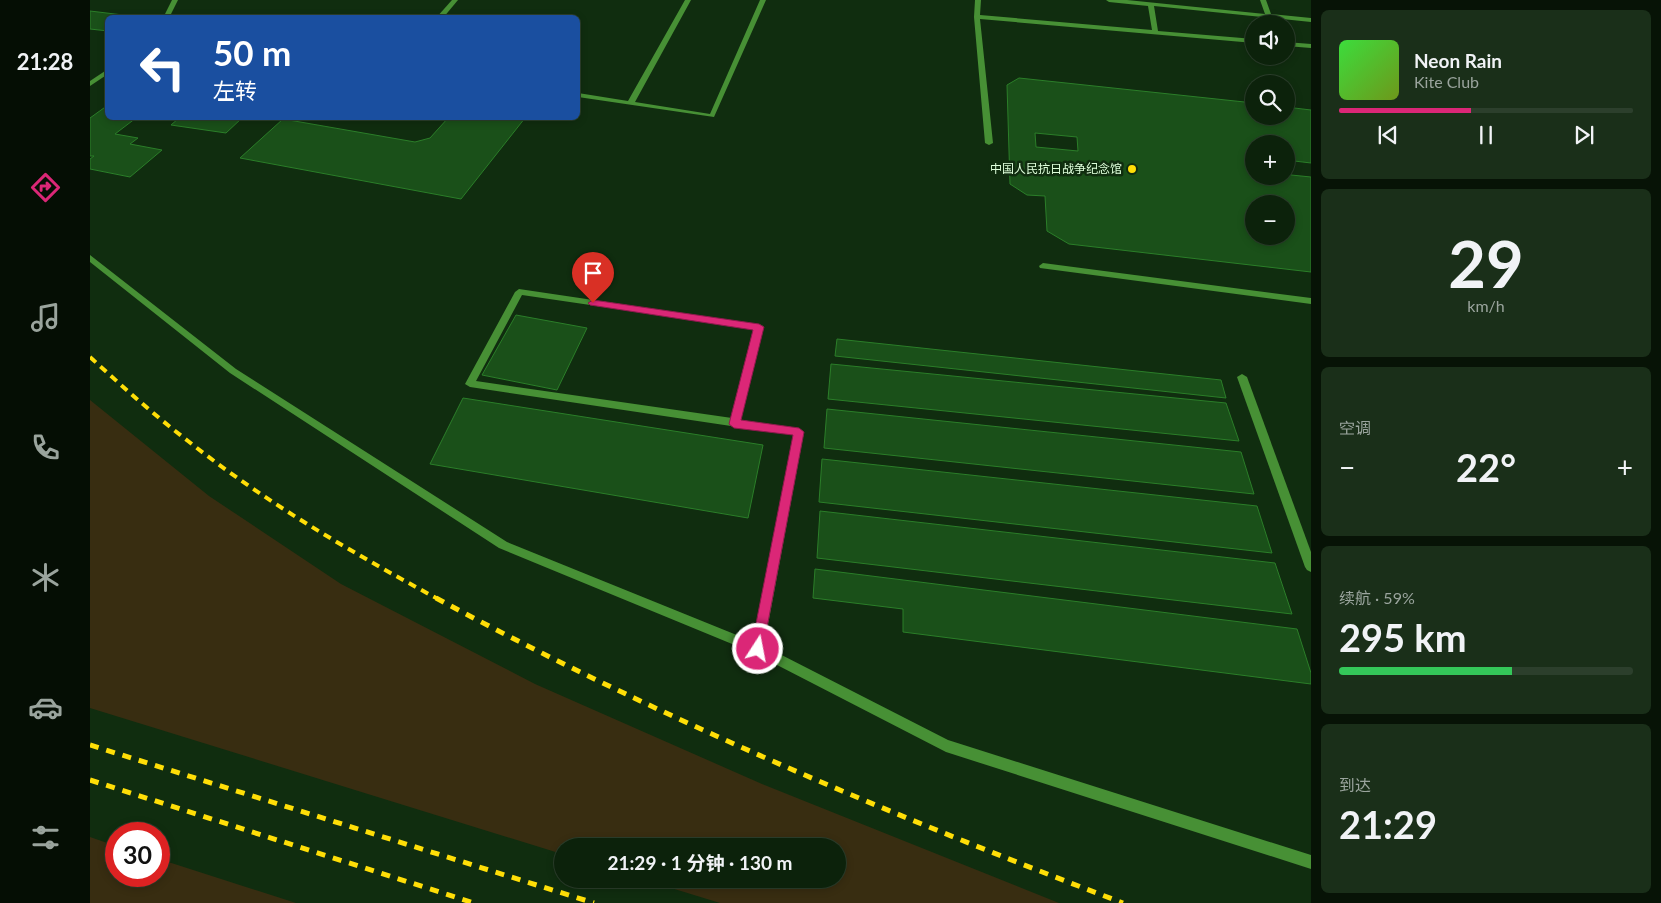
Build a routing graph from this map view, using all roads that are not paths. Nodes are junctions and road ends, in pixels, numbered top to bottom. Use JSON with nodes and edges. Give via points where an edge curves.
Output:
{"nodes":[{"id":1,"x":175,"y":0,"type":"edge"},
{"id":2,"x":455,"y":0,"type":"edge"},
{"id":3,"x":688,"y":0,"type":"edge"},
{"id":4,"x":763,"y":0,"type":"edge"},
{"id":5,"x":978,"y":0,"type":"edge"},
{"id":6,"x":1109,"y":0,"type":"edge"},
{"id":7,"x":1263,"y":0,"type":"edge"},
{"id":8,"x":1150,"y":4,"type":"junction"},
{"id":9,"x":168,"y":15,"type":"edge"},
{"id":10,"x":442,"y":15,"type":"edge"},
{"id":11,"x":1259,"y":15,"type":"edge"},
{"id":12,"x":1269,"y":15,"type":"edge"},
{"id":13,"x":977,"y":18,"type":"junction"},
{"id":14,"x":1295,"y":18,"type":"edge"},
{"id":15,"x":1311,"y":20,"type":"edge"},
{"id":16,"x":1155,"y":32,"type":"junction"},
{"id":17,"x":1245,"y":40,"type":"edge"},
{"id":18,"x":1295,"y":45,"type":"edge"},
{"id":19,"x":1311,"y":46,"type":"edge"},
{"id":20,"x":105,"y":73,"type":"edge"},
{"id":21,"x":90,"y":84,"type":"edge"},
{"id":22,"x":580,"y":95,"type":"edge"},
{"id":23,"x":631,"y":102,"type":"junction"},
{"id":24,"x":989,"y":143,"type":"dead end"},
{"id":25,"x":90,"y":258,"type":"edge"},
{"id":26,"x":1043,"y":266,"type":"dead end"},
{"id":27,"x":1311,"y":301,"type":"edge"},
{"id":28,"x":1242,"y":378,"type":"dead end"},
{"id":29,"x":734,"y":424,"type":"junction"},
{"id":30,"x":1311,"y":566,"type":"edge"},
{"id":31,"x":758,"y":649,"type":"junction"},
{"id":32,"x":1311,"y":862,"type":"edge"}],
"edges":[{"from":1,"to":9,"type":"street"},
{"from":2,"to":10,"type":"street"},
{"from":3,"to":23,"type":"street"},
{"from":4,"to":23,"type":"street","via":[[712,116]]},
{"from":5,"to":13,"type":"street"},
{"from":6,"to":8,"type":"street"},
{"from":7,"to":12,"type":"street"},
{"from":8,"to":11,"type":"street"},
{"from":8,"to":16,"type":"street"},
{"from":13,"to":16,"type":"street"},
{"from":13,"to":24,"type":"street"},
{"from":14,"to":15,"type":"street"},
{"from":16,"to":17,"type":"street"},
{"from":18,"to":19,"type":"street"},
{"from":20,"to":21,"type":"street"},
{"from":22,"to":23,"type":"street"},
{"from":25,"to":31,"type":"street","via":[[233,371],[503,545]]},
{"from":26,"to":27,"type":"street"},
{"from":28,"to":30,"type":"street"},
{"from":29,"to":29,"type":"street","via":[[676,415],[470,384],[520,292],[759,327]]},
{"from":29,"to":31,"type":"street","via":[[799,432]]},
{"from":31,"to":32,"type":"street","via":[[946,746]]}]}
